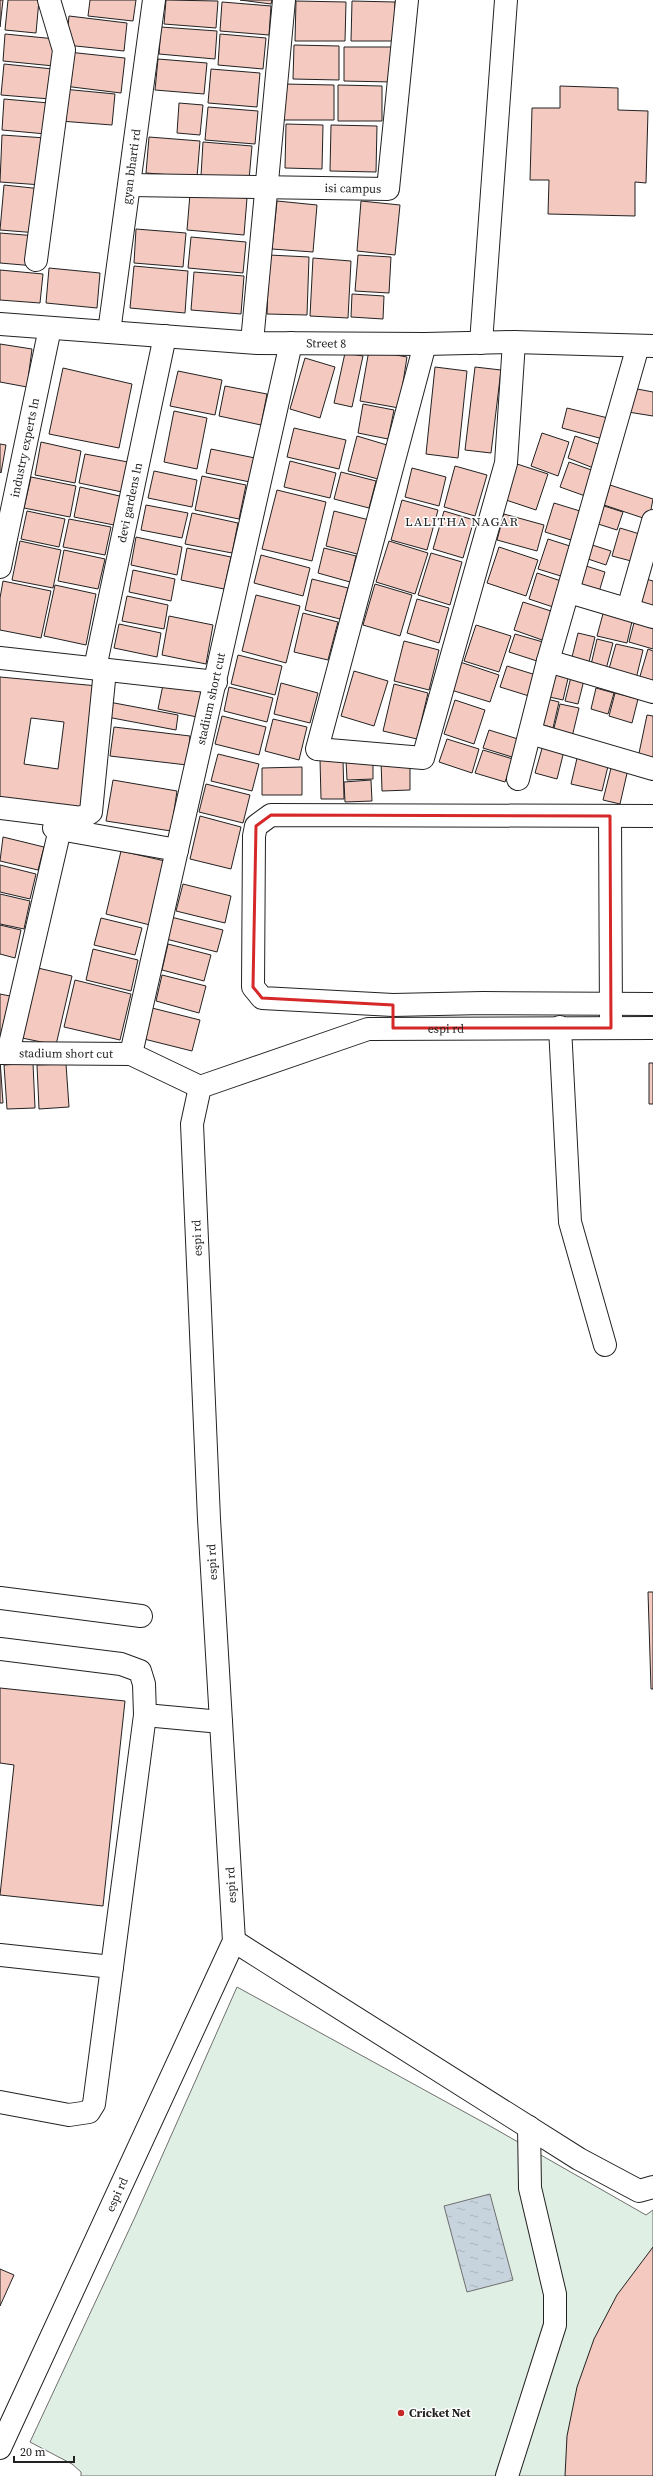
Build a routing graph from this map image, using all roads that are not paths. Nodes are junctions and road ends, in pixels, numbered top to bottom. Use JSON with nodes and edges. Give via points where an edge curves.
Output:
{"nodes":[{"id":1,"x":49,"y":0,"type":"edge"},
{"id":2,"x":154,"y":0,"type":"edge"},
{"id":3,"x":284,"y":0,"type":"edge"},
{"id":4,"x":406,"y":0,"type":"edge"},
{"id":5,"x":506,"y":0,"type":"edge"},
{"id":6,"x":130,"y":185,"type":"junction"},
{"id":7,"x":267,"y":187,"type":"junction"},
{"id":8,"x":36,"y":260,"type":"dead end"},
{"id":9,"x":0,"y":324,"type":"edge"},
{"id":10,"x":50,"y":328,"type":"junction"},
{"id":11,"x":109,"y":332,"type":"junction"},
{"id":12,"x":165,"y":336,"type":"junction"},
{"id":13,"x":252,"y":342,"type":"junction"},
{"id":14,"x":514,"y":342,"type":"junction"},
{"id":15,"x":291,"y":343,"type":"junction"},
{"id":16,"x":481,"y":343,"type":"junction"},
{"id":17,"x":425,"y":344,"type":"junction"},
{"id":18,"x":646,"y":346,"type":"edge"},
{"id":19,"x":653,"y":521,"type":"edge"},
{"id":20,"x":649,"y":549,"type":"edge"},
{"id":21,"x":0,"y":567,"type":"edge"},
{"id":22,"x":568,"y":592,"type":"junction"},
{"id":23,"x":628,"y":609,"type":"junction"},
{"id":24,"x":653,"y":617,"type":"edge"},
{"id":25,"x":0,"y":658,"type":"edge"},
{"id":26,"x":548,"y":661,"type":"junction"},
{"id":27,"x":0,"y":670,"type":"edge"},
{"id":28,"x":101,"y":673,"type":"junction"},
{"id":29,"x":216,"y":682,"type":"junction"},
{"id":30,"x":653,"y":692,"type":"edge"},
{"id":31,"x":530,"y":733,"type":"junction"},
{"id":32,"x":653,"y":769,"type":"edge"},
{"id":33,"x":518,"y":779,"type":"dead end"},
{"id":34,"x":0,"y":808,"type":"edge"},
{"id":35,"x":610,"y":816,"type":"junction"},
{"id":36,"x":653,"y":816,"type":"edge"},
{"id":37,"x":0,"y":819,"type":"edge"},
{"id":38,"x":87,"y":825,"type":"junction"},
{"id":39,"x":60,"y":830,"type":"junction"},
{"id":40,"x":177,"y":850,"type":"junction"},
{"id":41,"x":483,"y":1003,"type":"junction"},
{"id":42,"x":393,"y":1004,"type":"junction"},
{"id":43,"x":612,"y":1004,"type":"junction"},
{"id":44,"x":653,"y":1004,"type":"edge"},
{"id":45,"x":484,"y":1027,"type":"junction"},
{"id":46,"x":560,"y":1027,"type":"junction"},
{"id":47,"x":393,"y":1028,"type":"junction"},
{"id":48,"x":611,"y":1028,"type":"junction"},
{"id":49,"x":653,"y":1028,"type":"edge"},
{"id":50,"x":4,"y":1053,"type":"edge"},
{"id":51,"x":131,"y":1054,"type":"junction"},
{"id":52,"x":200,"y":1087,"type":"junction"},
{"id":53,"x":605,"y":1345,"type":"dead end"},
{"id":54,"x":0,"y":1598,"type":"edge"},
{"id":55,"x":141,"y":1616,"type":"dead end"},
{"id":56,"x":0,"y":1649,"type":"edge"},
{"id":57,"x":145,"y":1715,"type":"junction"},
{"id":58,"x":221,"y":1722,"type":"junction"},
{"id":59,"x":234,"y":1941,"type":"junction"},
{"id":60,"x":0,"y":1955,"type":"edge"},
{"id":61,"x":112,"y":1967,"type":"junction"},
{"id":62,"x":0,"y":2102,"type":"edge"},
{"id":63,"x":529,"y":2127,"type":"junction"},
{"id":64,"x":653,"y":2188,"type":"edge"},
{"id":65,"x":0,"y":2448,"type":"edge"},
{"id":66,"x":507,"y":2476,"type":"edge"}],
"edges":[{"from":1,"to":8,"type":"street","via":[[64,50]]},
{"from":2,"to":6,"type":"street","name":"gyan bharti rd"},
{"from":3,"to":7,"type":"street"},
{"from":4,"to":7,"type":"street","name":"isi campus","via":[[388,189]]},
{"from":5,"to":16,"type":"street"},
{"from":6,"to":7,"type":"street","name":"isi campus"},
{"from":6,"to":11,"type":"street","name":"gyan bharti rd"},
{"from":7,"to":13,"type":"street"},
{"from":9,"to":10,"type":"street","name":"Street 8"},
{"from":10,"to":11,"type":"street","name":"Street 8"},
{"from":10,"to":21,"type":"street","name":"industry experts ln"},
{"from":11,"to":12,"type":"street","name":"Street 8"},
{"from":12,"to":13,"type":"street","name":"Street 8"},
{"from":12,"to":28,"type":"street","name":"devi gardens ln"},
{"from":13,"to":15,"type":"street","name":"Street 8"},
{"from":14,"to":16,"type":"street","name":"Street 8"},
{"from":14,"to":17,"type":"street","via":[[506,463],[423,758],[317,749]]},
{"from":14,"to":18,"type":"street","name":"Street 8"},
{"from":15,"to":17,"type":"street","name":"Street 8"},
{"from":15,"to":29,"type":"street","name":"stadium short cut"},
{"from":16,"to":17,"type":"street","name":"Street 8"},
{"from":18,"to":22,"type":"street"},
{"from":19,"to":20,"type":"street"},
{"from":20,"to":23,"type":"street"},
{"from":22,"to":23,"type":"street"},
{"from":22,"to":26,"type":"street"},
{"from":23,"to":24,"type":"street"},
{"from":25,"to":28,"type":"street"},
{"from":26,"to":30,"type":"street"},
{"from":26,"to":31,"type":"street"},
{"from":27,"to":28,"type":"street"},
{"from":28,"to":29,"type":"street"},
{"from":28,"to":38,"type":"street","name":"devi gardens ln","via":[[91,812]]},
{"from":29,"to":40,"type":"street","name":"stadium short cut"},
{"from":31,"to":32,"type":"street"},
{"from":31,"to":33,"type":"street"},
{"from":34,"to":38,"type":"street","via":[[82,818]]},
{"from":35,"to":36,"type":"street"},
{"from":35,"to":42,"type":"street","via":[[270,815],[256,826],[253,987],[256,993],[262,998]]},
{"from":35,"to":43,"type":"street"},
{"from":37,"to":39,"type":"street"},
{"from":38,"to":39,"type":"street"},
{"from":38,"to":40,"type":"street"},
{"from":39,"to":50,"type":"street"},
{"from":40,"to":51,"type":"street","name":"stadium short cut"},
{"from":41,"to":42,"type":"street"},
{"from":41,"to":43,"type":"street"},
{"from":41,"to":45,"type":"street"},
{"from":42,"to":47,"type":"street"},
{"from":43,"to":44,"type":"street"},
{"from":43,"to":48,"type":"street"},
{"from":45,"to":46,"type":"street","name":"espi rd"},
{"from":45,"to":47,"type":"street","name":"espi rd"},
{"from":46,"to":48,"type":"street","name":"espi rd"},
{"from":46,"to":53,"type":"street","via":[[570,1222]]},
{"from":47,"to":52,"type":"street","name":"espi rd","via":[[368,1029]]},
{"from":48,"to":49,"type":"street","name":"espi rd"},
{"from":50,"to":51,"type":"street","name":"stadium short cut"},
{"from":51,"to":52,"type":"street","name":"stadium short cut"},
{"from":52,"to":58,"type":"street","name":"espi rd","via":[[192,1124]]},
{"from":54,"to":55,"type":"street"},
{"from":56,"to":57,"type":"street","via":[[121,1664],[140,1671],[144,1684]]},
{"from":57,"to":58,"type":"street"},
{"from":57,"to":61,"type":"street"},
{"from":58,"to":59,"type":"street","name":"espi rd"},
{"from":59,"to":63,"type":"street"},
{"from":59,"to":65,"type":"street","name":"espi rd"},
{"from":60,"to":61,"type":"street"},
{"from":61,"to":62,"type":"street","via":[[94,2104],[89,2112],[69,2115]]},
{"from":63,"to":64,"type":"street","via":[[579,2159],[639,2191]]},
{"from":63,"to":66,"type":"street","via":[[530,2188],[555,2294],[555,2325]]}]}
